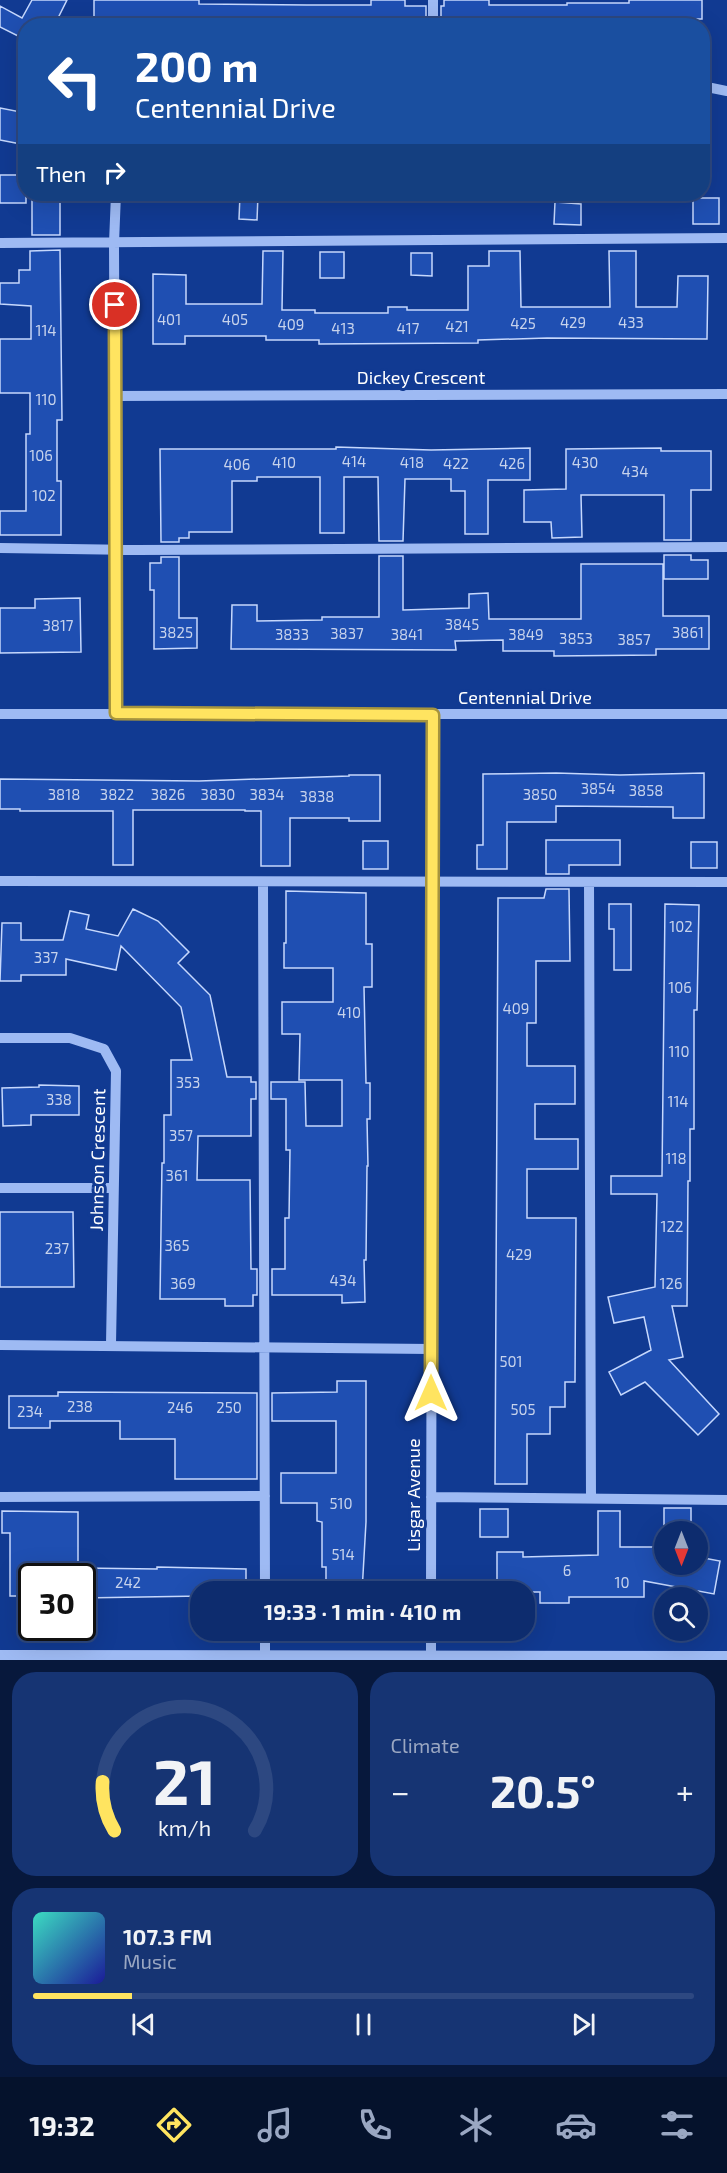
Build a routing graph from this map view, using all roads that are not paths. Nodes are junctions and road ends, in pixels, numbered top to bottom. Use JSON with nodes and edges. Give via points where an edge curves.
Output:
{"nodes":[{"id":1,"x":433,"y":0,"type":"edge"},
{"id":2,"x":433,"y":18,"type":"edge"},
{"id":3,"x":710,"y":88,"type":"edge"},
{"id":4,"x":727,"y":91,"type":"edge"},
{"id":5,"x":116,"y":201,"type":"edge"},
{"id":6,"x":727,"y":238,"type":"edge"},
{"id":7,"x":0,"y":243,"type":"edge"},
{"id":8,"x":114,"y":243,"type":"junction"},
{"id":9,"x":727,"y":394,"type":"edge"},
{"id":10,"x":115,"y":396,"type":"junction"},
{"id":11,"x":727,"y":547,"type":"edge"},
{"id":12,"x":0,"y":548,"type":"edge"},
{"id":13,"x":116,"y":550,"type":"junction"},
{"id":14,"x":116,"y":713,"type":"junction"},
{"id":15,"x":0,"y":714,"type":"edge"},
{"id":16,"x":727,"y":714,"type":"edge"},
{"id":17,"x":433,"y":715,"type":"junction"},
{"id":18,"x":0,"y":881,"type":"edge"},
{"id":19,"x":263,"y":882,"type":"junction"},
{"id":20,"x":589,"y":882,"type":"junction"},
{"id":21,"x":727,"y":882,"type":"edge"},
{"id":22,"x":433,"y":883,"type":"junction"},
{"id":23,"x":0,"y":1038,"type":"edge"},
{"id":24,"x":0,"y":1188,"type":"edge"},
{"id":25,"x":113,"y":1188,"type":"junction"},
{"id":26,"x":111,"y":1344,"type":"junction"},
{"id":27,"x":0,"y":1345,"type":"edge"},
{"id":28,"x":265,"y":1347,"type":"junction"},
{"id":29,"x":431,"y":1349,"type":"junction"},
{"id":30,"x":265,"y":1496,"type":"junction"},
{"id":31,"x":0,"y":1497,"type":"edge"},
{"id":32,"x":430,"y":1497,"type":"junction"},
{"id":33,"x":591,"y":1498,"type":"junction"},
{"id":34,"x":727,"y":1500,"type":"edge"},
{"id":35,"x":265,"y":1581,"type":"edge"},
{"id":36,"x":431,"y":1581,"type":"edge"},
{"id":37,"x":265,"y":1641,"type":"edge"},
{"id":38,"x":431,"y":1641,"type":"edge"},
{"id":39,"x":0,"y":1655,"type":"edge"},
{"id":40,"x":727,"y":1656,"type":"edge"},
{"id":41,"x":114,"y":1658,"type":"edge"},
{"id":42,"x":265,"y":1658,"type":"edge"},
{"id":43,"x":431,"y":1658,"type":"edge"},
{"id":44,"x":589,"y":1658,"type":"edge"}],
"edges":[{"from":1,"to":2,"type":"street"},
{"from":3,"to":4,"type":"street"},
{"from":5,"to":8,"type":"street"},
{"from":6,"to":8,"type":"street"},
{"from":7,"to":8,"type":"street"},
{"from":8,"to":10,"type":"street"},
{"from":9,"to":10,"type":"street","name":"Dickey Crescent"},
{"from":10,"to":13,"type":"street"},
{"from":11,"to":13,"type":"street"},
{"from":12,"to":13,"type":"street"},
{"from":13,"to":14,"type":"street"},
{"from":14,"to":15,"type":"street","name":"Centennial Drive"},
{"from":14,"to":17,"type":"street","name":"Centennial Drive"},
{"from":16,"to":17,"type":"street","name":"Centennial Drive"},
{"from":17,"to":22,"type":"street","name":"Lisgar Avenue"},
{"from":18,"to":19,"type":"street"},
{"from":19,"to":22,"type":"street"},
{"from":19,"to":28,"type":"street"},
{"from":20,"to":21,"type":"street"},
{"from":20,"to":22,"type":"street"},
{"from":20,"to":33,"type":"street"},
{"from":22,"to":29,"type":"street","name":"Lisgar Avenue"},
{"from":23,"to":25,"type":"street","name":"Johnson Crescent","via":[[70,1038],[104,1049],[116,1071]]},
{"from":24,"to":25,"type":"street"},
{"from":25,"to":26,"type":"street","name":"Johnson Crescent"},
{"from":26,"to":27,"type":"street"},
{"from":26,"to":28,"type":"street"},
{"from":28,"to":29,"type":"street"},
{"from":28,"to":30,"type":"street"},
{"from":29,"to":32,"type":"street","name":"Lisgar Avenue"},
{"from":30,"to":31,"type":"street"},
{"from":30,"to":35,"type":"street"},
{"from":32,"to":33,"type":"street"},
{"from":32,"to":36,"type":"street","name":"Lisgar Avenue"},
{"from":33,"to":34,"type":"street"},
{"from":37,"to":42,"type":"street"},
{"from":38,"to":43,"type":"street"},
{"from":39,"to":41,"type":"street"},
{"from":40,"to":44,"type":"street"},
{"from":41,"to":42,"type":"street"},
{"from":42,"to":43,"type":"street"},
{"from":43,"to":44,"type":"street"}]}
